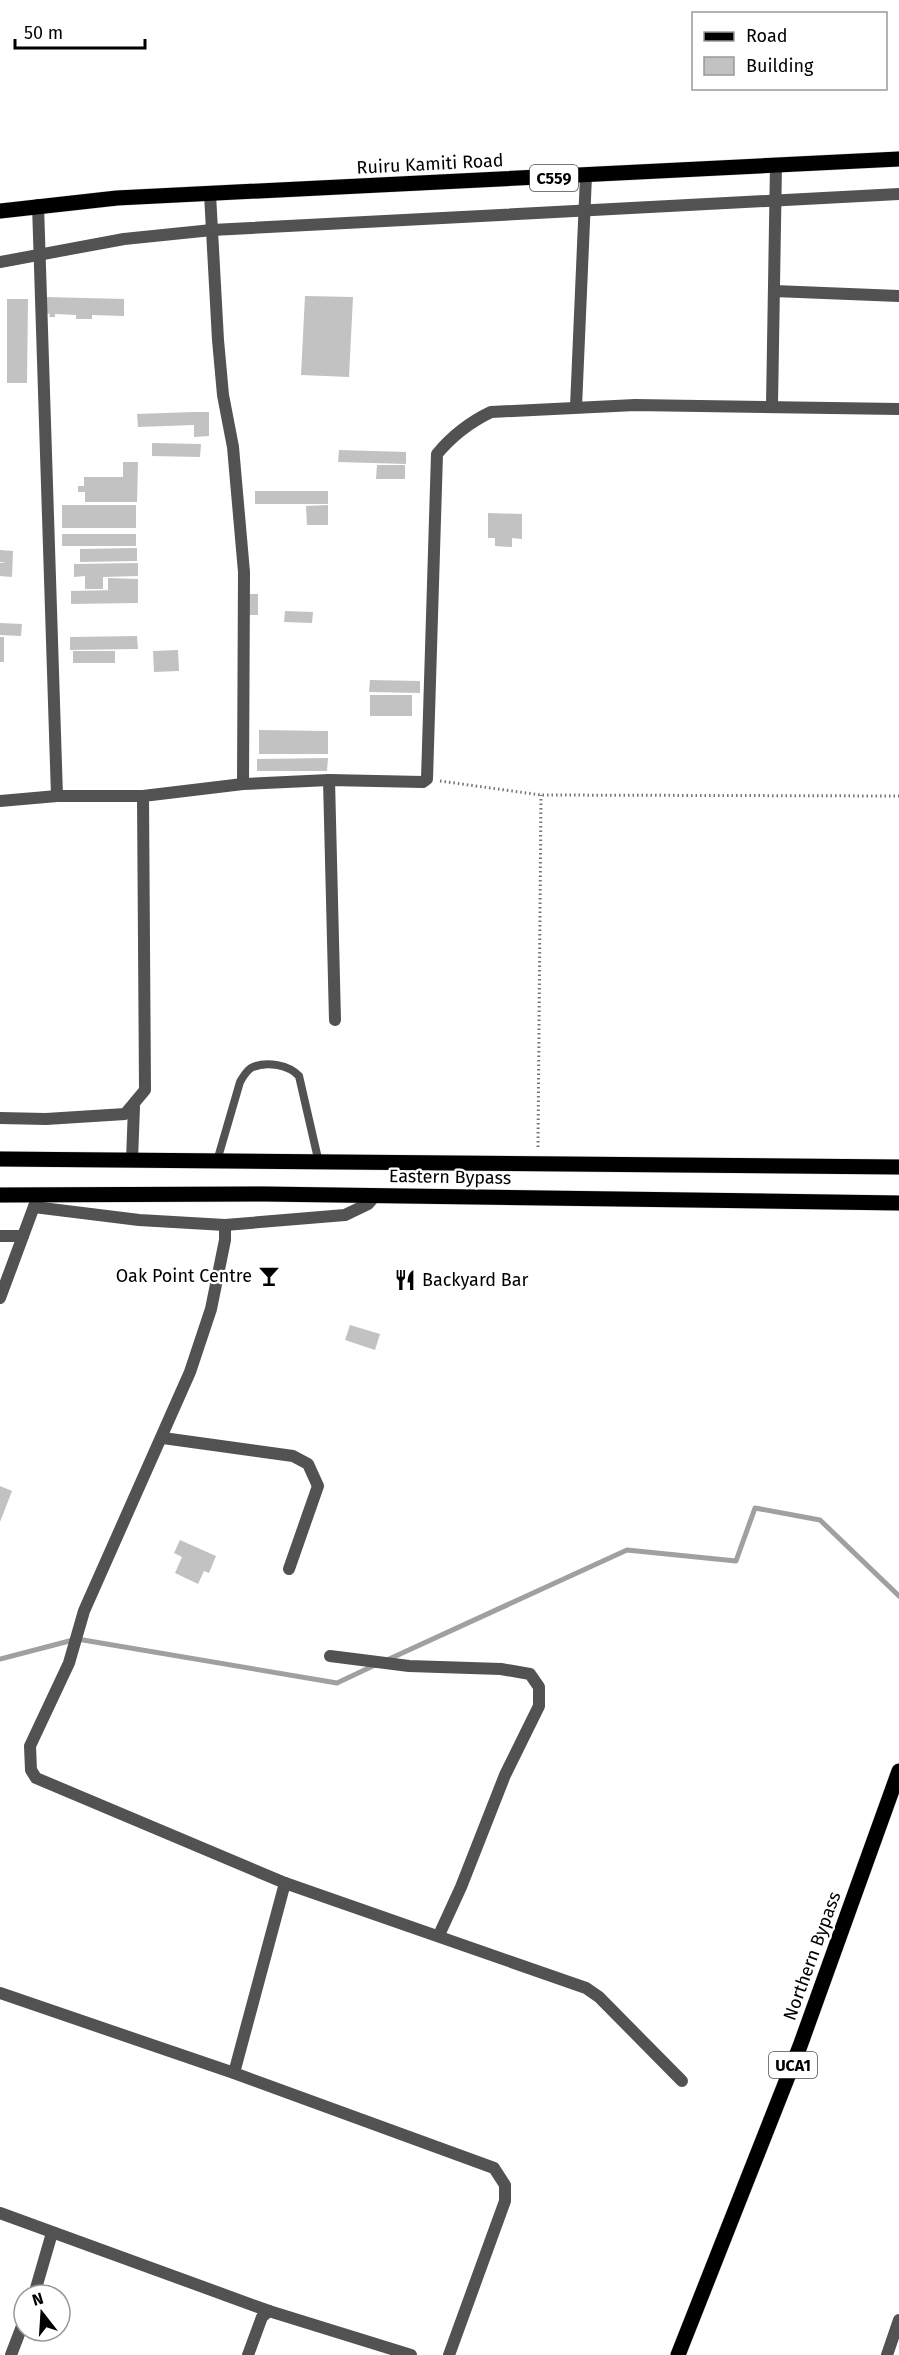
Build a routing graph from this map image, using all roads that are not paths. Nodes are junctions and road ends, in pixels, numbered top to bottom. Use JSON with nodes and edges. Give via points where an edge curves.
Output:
{"nodes":[{"id":1,"x":899,"y":159,"type":"edge"},
{"id":2,"x":776,"y":165,"type":"junction"},
{"id":3,"x":586,"y":176,"type":"junction"},
{"id":4,"x":210,"y":194,"type":"junction"},
{"id":5,"x":899,"y":194,"type":"edge"},
{"id":6,"x":774,"y":201,"type":"junction"},
{"id":7,"x":38,"y":206,"type":"junction"},
{"id":8,"x":0,"y":211,"type":"edge"},
{"id":9,"x":583,"y":211,"type":"junction"},
{"id":10,"x":212,"y":230,"type":"junction"},
{"id":11,"x":39,"y":257,"type":"junction"},
{"id":12,"x":0,"y":262,"type":"edge"},
{"id":13,"x":774,"y":291,"type":"junction"},
{"id":14,"x":899,"y":296,"type":"edge"},
{"id":15,"x":772,"y":405,"type":"junction"},
{"id":16,"x":576,"y":407,"type":"junction"},
{"id":17,"x":899,"y":409,"type":"edge"},
{"id":18,"x":329,"y":780,"type":"junction"},
{"id":19,"x":243,"y":784,"type":"junction"},
{"id":20,"x":57,"y":796,"type":"junction"},
{"id":21,"x":143,"y":796,"type":"junction"},
{"id":22,"x":0,"y":801,"type":"edge"},
{"id":23,"x":336,"y":1020,"type":"dead end"},
{"id":24,"x":134,"y":1107,"type":"junction"},
{"id":25,"x":0,"y":1118,"type":"edge"},
{"id":26,"x":0,"y":1159,"type":"edge"},
{"id":27,"x":132,"y":1160,"type":"junction"},
{"id":28,"x":218,"y":1161,"type":"junction"},
{"id":29,"x":319,"y":1163,"type":"junction"},
{"id":30,"x":899,"y":1167,"type":"edge"},
{"id":31,"x":0,"y":1195,"type":"edge"},
{"id":32,"x":376,"y":1195,"type":"junction"},
{"id":33,"x":36,"y":1201,"type":"junction"},
{"id":34,"x":899,"y":1203,"type":"edge"},
{"id":35,"x":225,"y":1225,"type":"junction"},
{"id":36,"x":0,"y":1236,"type":"edge"},
{"id":37,"x":23,"y":1236,"type":"junction"},
{"id":38,"x":0,"y":1298,"type":"edge"},
{"id":39,"x":162,"y":1438,"type":"junction"},
{"id":40,"x":289,"y":1569,"type":"dead end"},
{"id":41,"x":330,"y":1656,"type":"dead end"},
{"id":42,"x":899,"y":1771,"type":"edge"},
{"id":43,"x":285,"y":1883,"type":"junction"},
{"id":44,"x":438,"y":1935,"type":"junction"},
{"id":45,"x":0,"y":1993,"type":"edge"},
{"id":46,"x":234,"y":2073,"type":"junction"},
{"id":47,"x":682,"y":2081,"type":"dead end"},
{"id":48,"x":0,"y":2213,"type":"edge"},
{"id":49,"x":52,"y":2233,"type":"junction"},
{"id":50,"x":37,"y":2283,"type":"edge"},
{"id":51,"x":269,"y":2311,"type":"junction"},
{"id":52,"x":899,"y":2320,"type":"edge"},
{"id":53,"x":248,"y":2355,"type":"edge"},
{"id":54,"x":411,"y":2355,"type":"edge"},
{"id":55,"x":449,"y":2355,"type":"edge"},
{"id":56,"x":678,"y":2355,"type":"edge"},
{"id":57,"x":886,"y":2355,"type":"edge"}],
"edges":[{"from":1,"to":2,"type":"main road","name":"Ruiru Kamiti Road","number":"C559"},
{"from":2,"to":3,"type":"main road","name":"Ruiru Kamiti Road","number":"C559"},
{"from":2,"to":6,"type":"street"},
{"from":3,"to":4,"type":"main road","name":"Ruiru Kamiti Road","number":"C559"},
{"from":3,"to":9,"type":"street"},
{"from":4,"to":7,"type":"main road","name":"Ruiru Kamiti Road","number":"C559"},
{"from":4,"to":10,"type":"street"},
{"from":5,"to":6,"type":"street"},
{"from":6,"to":9,"type":"street"},
{"from":6,"to":13,"type":"street"},
{"from":7,"to":8,"type":"main road","name":"Ruiru Kamiti Road","number":"C559"},
{"from":7,"to":11,"type":"street"},
{"from":9,"to":10,"type":"street"},
{"from":9,"to":16,"type":"street"},
{"from":10,"to":11,"type":"street","via":[[124,239]]},
{"from":10,"to":19,"type":"street","via":[[220,362],[233,447],[244,572]]},
{"from":11,"to":12,"type":"street"},
{"from":11,"to":20,"type":"street"},
{"from":13,"to":14,"type":"street"},
{"from":13,"to":15,"type":"street"},
{"from":15,"to":16,"type":"street"},
{"from":15,"to":17,"type":"street"},
{"from":16,"to":18,"type":"street","via":[[491,412],[474,421],[438,454],[428,779]]},
{"from":18,"to":19,"type":"street"},
{"from":18,"to":23,"type":"street"},
{"from":19,"to":21,"type":"street"},
{"from":20,"to":21,"type":"street"},
{"from":20,"to":22,"type":"street"},
{"from":21,"to":24,"type":"street","via":[[145,1090]]},
{"from":24,"to":25,"type":"street","via":[[125,1114],[106,1116]]},
{"from":24,"to":27,"type":"street"},
{"from":26,"to":27,"type":"main road","name":"Eastern Bypass"},
{"from":27,"to":28,"type":"main road","name":"Eastern Bypass"},
{"from":28,"to":29,"type":"main road","name":"Eastern Bypass"},
{"from":28,"to":29,"type":"lane","via":[[240,1082],[253,1067],[280,1065],[290,1067],[299,1076]]},
{"from":29,"to":30,"type":"main road","name":"Eastern Bypass"},
{"from":31,"to":33,"type":"main road","name":"Eastern Bypass"},
{"from":32,"to":33,"type":"main road","name":"Eastern Bypass"},
{"from":32,"to":34,"type":"main road","name":"Eastern Bypass"},
{"from":32,"to":35,"type":"street","via":[[368,1204],[345,1215]]},
{"from":33,"to":35,"type":"street","via":[[139,1220]]},
{"from":33,"to":37,"type":"street"},
{"from":35,"to":39,"type":"street","via":[[211,1309]]},
{"from":36,"to":37,"type":"street"},
{"from":37,"to":38,"type":"street"},
{"from":39,"to":40,"type":"street","via":[[293,1456],[308,1464],[318,1486]]},
{"from":39,"to":43,"type":"street","via":[[84,1611],[69,1663],[30,1746],[31,1770],[43,1782]]},
{"from":41,"to":44,"type":"street","via":[[418,1666],[501,1669],[530,1674],[539,1687],[539,1706],[505,1775]]},
{"from":42,"to":56,"type":"main road","name":"Northern Bypass","number":"UCA1","via":[[792,2066]]},
{"from":43,"to":44,"type":"street"},
{"from":43,"to":46,"type":"street"},
{"from":44,"to":47,"type":"street","via":[[586,1988]]},
{"from":45,"to":46,"type":"street"},
{"from":46,"to":55,"type":"street","via":[[494,2168],[505,2185],[505,2201]]},
{"from":48,"to":49,"type":"street"},
{"from":49,"to":50,"type":"street"},
{"from":49,"to":51,"type":"street"},
{"from":51,"to":53,"type":"street","via":[[262,2317]]},
{"from":51,"to":54,"type":"street"},
{"from":52,"to":57,"type":"street"}]}
